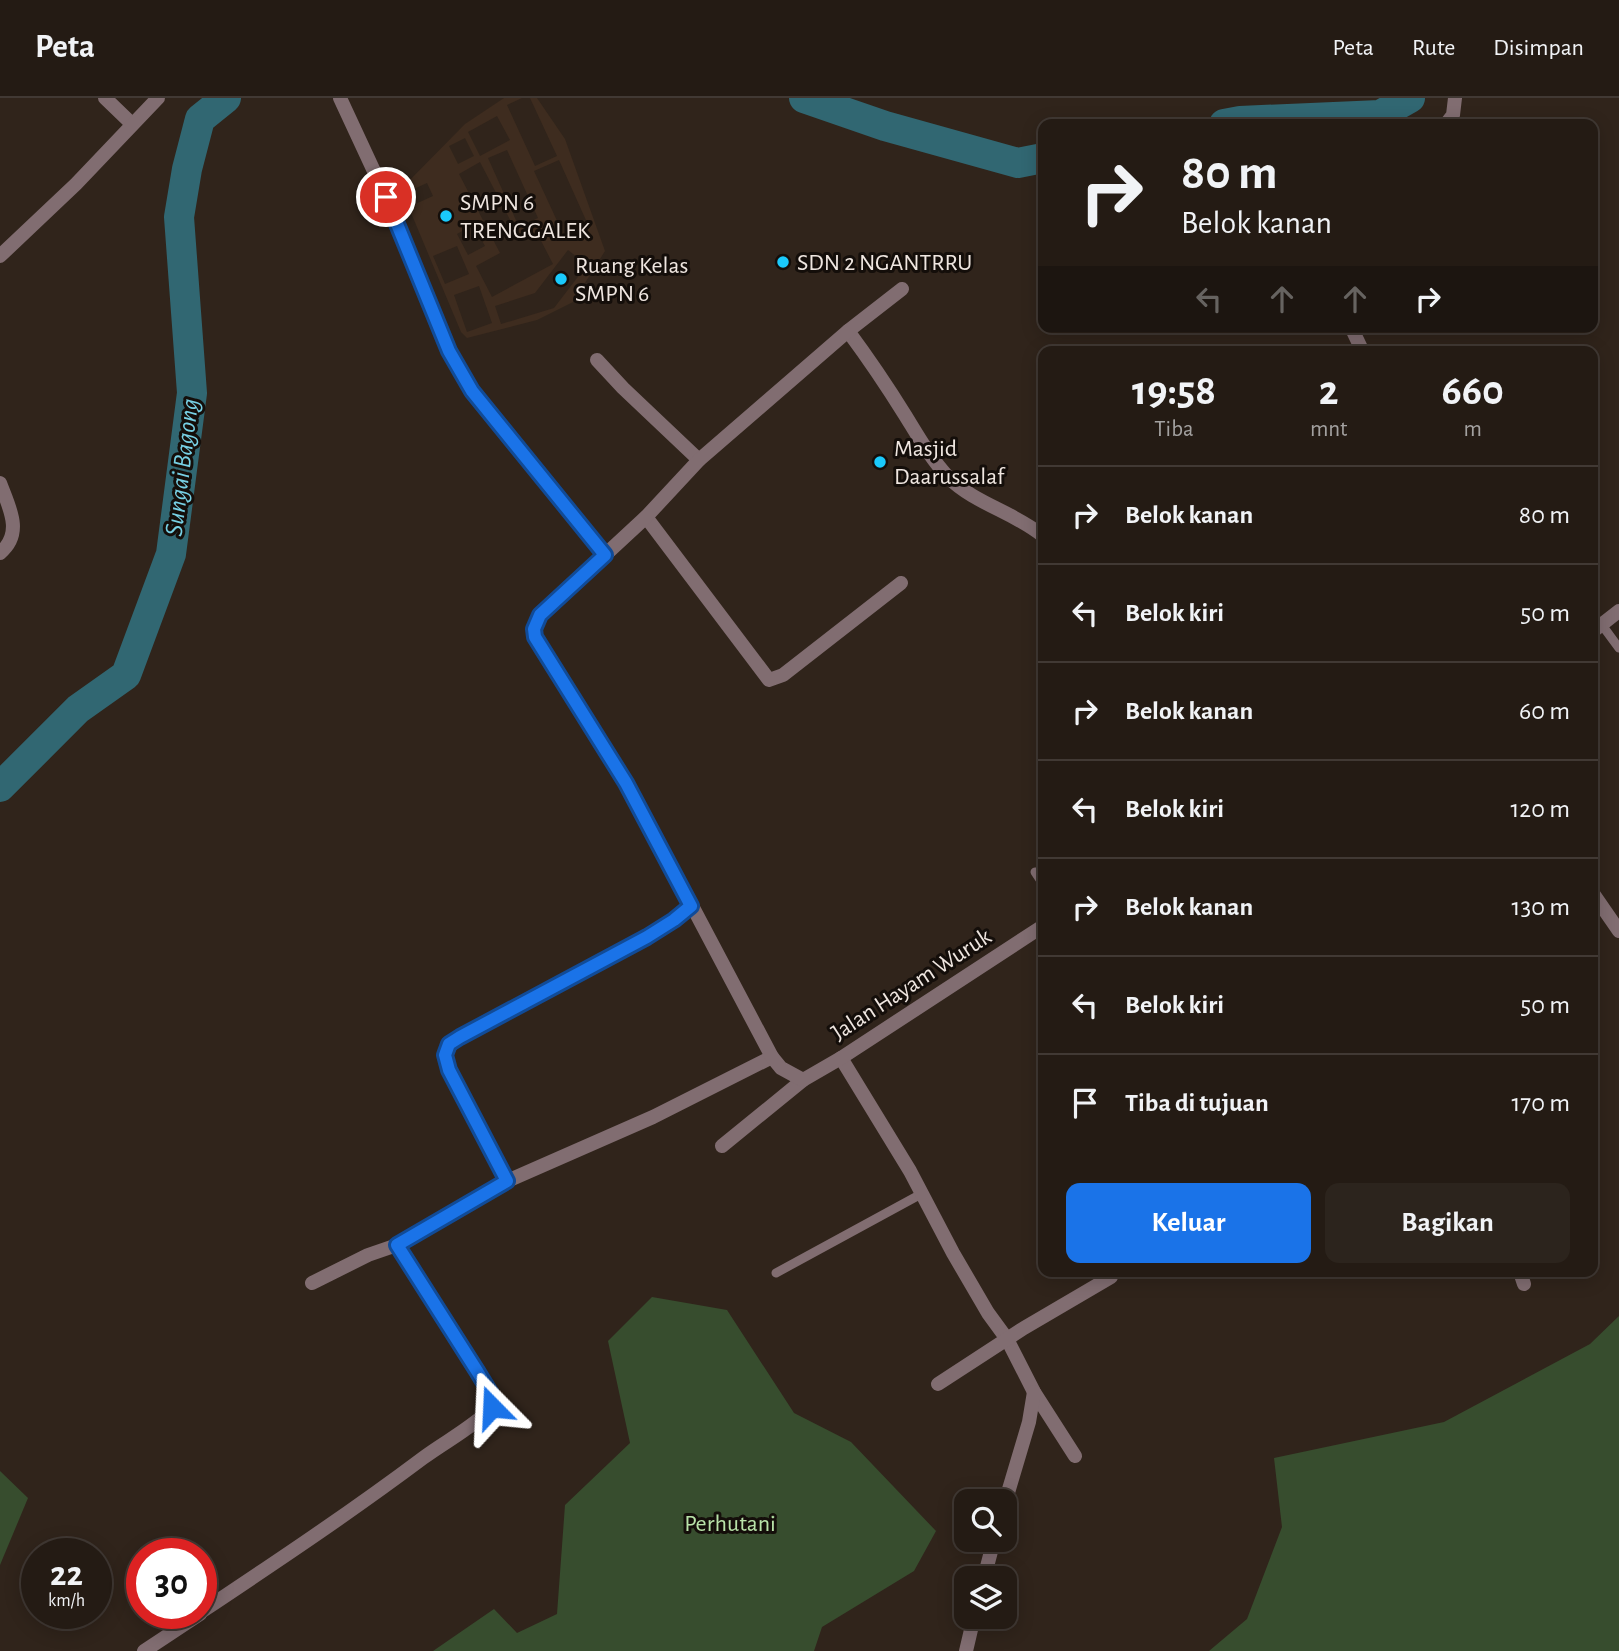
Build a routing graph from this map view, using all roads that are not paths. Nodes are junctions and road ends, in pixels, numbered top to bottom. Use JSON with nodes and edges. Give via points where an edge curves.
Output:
{"nodes":[{"id":1,"x":106,"y":98,"type":"edge"},
{"id":2,"x":159,"y":98,"type":"edge"},
{"id":3,"x":340,"y":98,"type":"edge"},
{"id":4,"x":1455,"y":98,"type":"edge"},
{"id":5,"x":1450,"y":119,"type":"edge"},
{"id":6,"x":132,"y":124,"type":"junction"},
{"id":7,"x":0,"y":256,"type":"edge"},
{"id":8,"x":902,"y":289,"type":"dead end"},
{"id":9,"x":848,"y":331,"type":"junction"},
{"id":10,"x":597,"y":359,"type":"dead end"},
{"id":11,"x":699,"y":460,"type":"junction"},
{"id":12,"x":0,"y":483,"type":"edge"},
{"id":13,"x":646,"y":517,"type":"junction"},
{"id":14,"x":1038,"y":532,"type":"edge"},
{"id":15,"x":0,"y":553,"type":"edge"},
{"id":16,"x":605,"y":555,"type":"junction"},
{"id":17,"x":901,"y":583,"type":"dead end"},
{"id":18,"x":1619,"y":611,"type":"edge"},
{"id":19,"x":1598,"y":628,"type":"edge"},
{"id":20,"x":1598,"y":630,"type":"edge"},
{"id":21,"x":1619,"y":648,"type":"edge"},
{"id":22,"x":1035,"y":872,"type":"dead end"},
{"id":23,"x":1038,"y":876,"type":"edge"},
{"id":24,"x":1598,"y":900,"type":"edge"},
{"id":25,"x":691,"y":906,"type":"junction"},
{"id":26,"x":1038,"y":929,"type":"edge"},
{"id":27,"x":1619,"y":931,"type":"edge"},
{"id":28,"x":772,"y":1057,"type":"junction"},
{"id":29,"x":841,"y":1058,"type":"junction"},
{"id":30,"x":803,"y":1080,"type":"junction"},
{"id":31,"x":722,"y":1146,"type":"dead end"},
{"id":32,"x":507,"y":1181,"type":"junction"},
{"id":33,"x":922,"y":1194,"type":"junction"},
{"id":34,"x":397,"y":1245,"type":"junction"},
{"id":35,"x":776,"y":1273,"type":"dead end"},
{"id":36,"x":1111,"y":1277,"type":"dead end"},
{"id":37,"x":312,"y":1283,"type":"dead end"},
{"id":38,"x":1007,"y":1339,"type":"junction"},
{"id":39,"x":938,"y":1384,"type":"dead end"},
{"id":40,"x":1034,"y":1392,"type":"junction"},
{"id":41,"x":1075,"y":1456,"type":"dead end"},
{"id":42,"x":1009,"y":1489,"type":"edge"},
{"id":43,"x":217,"y":1602,"type":"edge"},
{"id":44,"x":176,"y":1629,"type":"edge"},
{"id":45,"x":971,"y":1629,"type":"edge"},
{"id":46,"x":144,"y":1651,"type":"edge"},
{"id":47,"x":966,"y":1651,"type":"edge"}],
"edges":[{"from":1,"to":6,"type":"street"},
{"from":2,"to":6,"type":"street"},
{"from":3,"to":16,"type":"street","via":[[449,351],[472,391]]},
{"from":4,"to":5,"type":"street"},
{"from":6,"to":7,"type":"street"},
{"from":8,"to":9,"type":"street"},
{"from":9,"to":11,"type":"street"},
{"from":9,"to":14,"type":"street","via":[[948,477],[970,495]]},
{"from":10,"to":11,"type":"street"},
{"from":11,"to":13,"type":"street"},
{"from":12,"to":15,"type":"street","via":[[14,528]]},
{"from":13,"to":16,"type":"street"},
{"from":13,"to":17,"type":"street","via":[[769,680],[783,675]]},
{"from":16,"to":25,"type":"street","via":[[540,615],[535,637],[626,783]]},
{"from":18,"to":19,"type":"street"},
{"from":20,"to":21,"type":"lane"},
{"from":22,"to":23,"type":"lane"},
{"from":24,"to":27,"type":"street"},
{"from":25,"to":28,"type":"street"},
{"from":25,"to":32,"type":"street","via":[[647,937],[449,1044],[445,1055],[449,1070]]},
{"from":26,"to":29,"type":"street","name":"Jalan Hayam Wuruk"},
{"from":28,"to":30,"type":"street"},
{"from":28,"to":32,"type":"street","via":[[653,1117]]},
{"from":29,"to":30,"type":"street","name":"Jalan Hayam Wuruk"},
{"from":29,"to":33,"type":"street"},
{"from":30,"to":31,"type":"street","name":"Jalan Hayam Wuruk"},
{"from":32,"to":34,"type":"street"},
{"from":33,"to":35,"type":"lane"},
{"from":33,"to":38,"type":"street","via":[[953,1254]]},
{"from":34,"to":37,"type":"street"},
{"from":34,"to":43,"type":"street","via":[[491,1394],[492,1407],[480,1420]]},
{"from":36,"to":38,"type":"street"},
{"from":38,"to":39,"type":"street"},
{"from":38,"to":40,"type":"street"},
{"from":40,"to":41,"type":"street"},
{"from":40,"to":42,"type":"street"},
{"from":44,"to":46,"type":"street"},
{"from":45,"to":47,"type":"street"}]}
